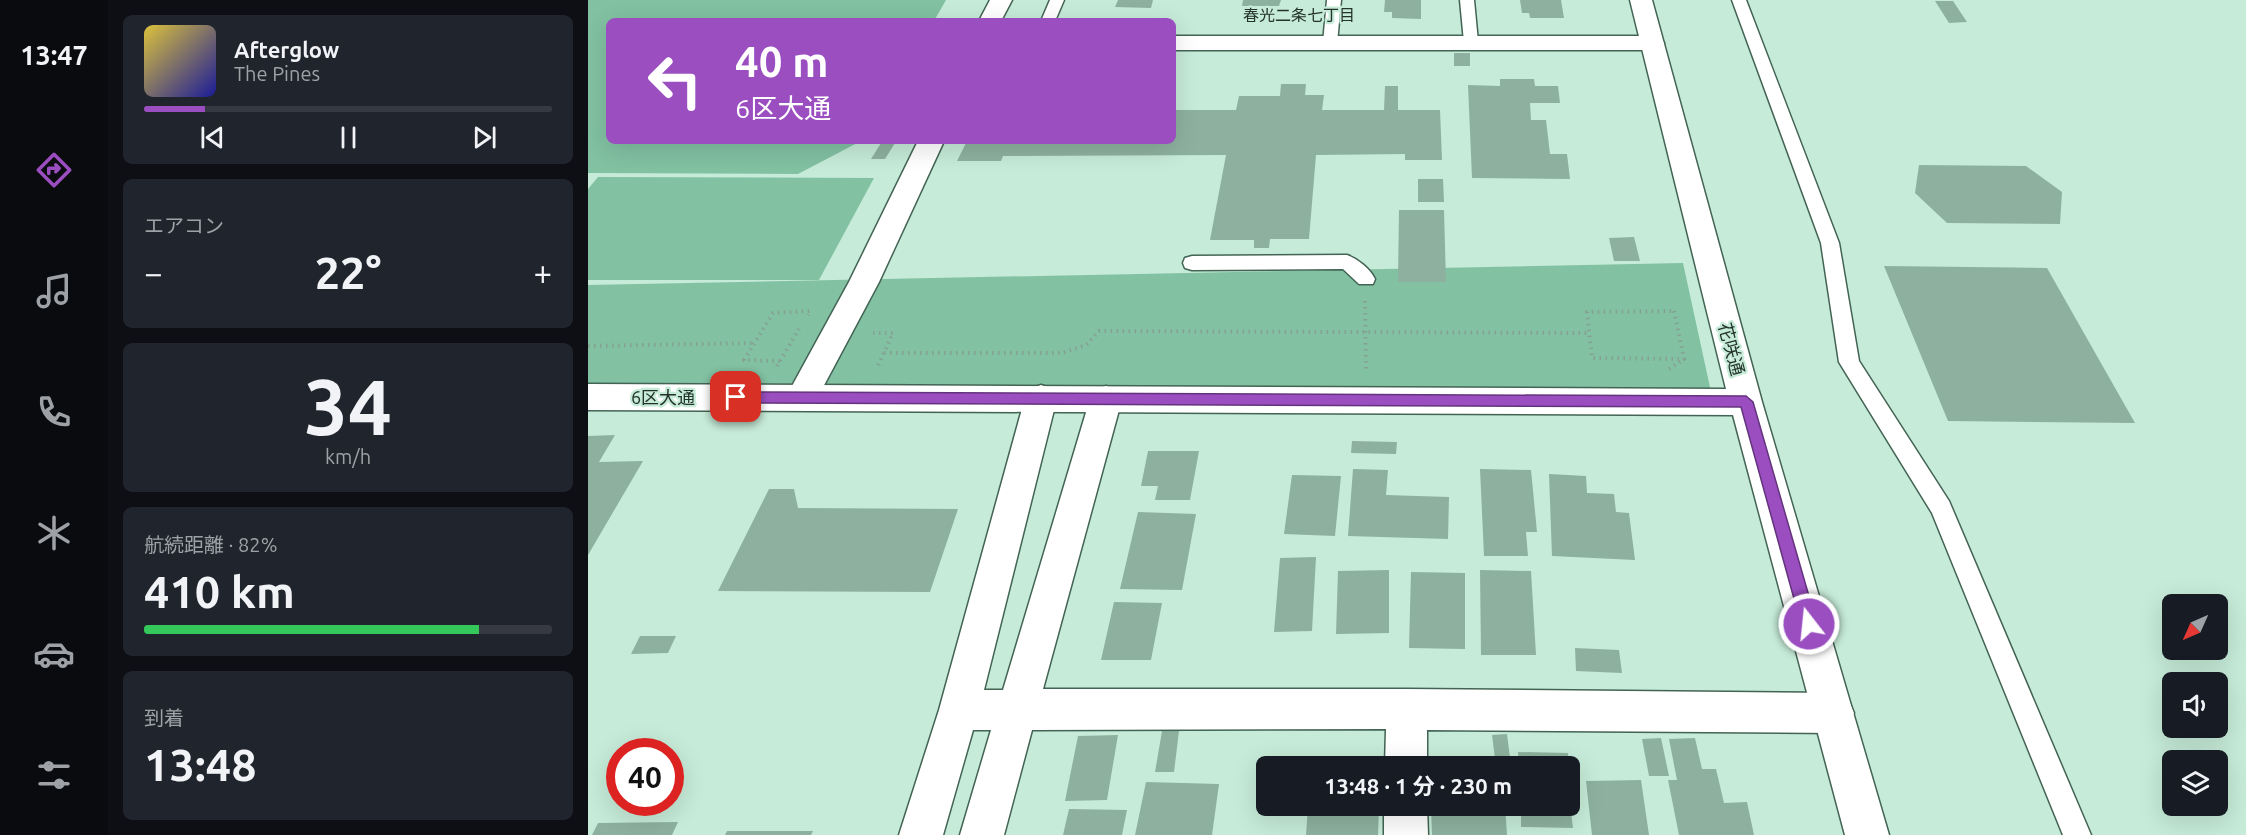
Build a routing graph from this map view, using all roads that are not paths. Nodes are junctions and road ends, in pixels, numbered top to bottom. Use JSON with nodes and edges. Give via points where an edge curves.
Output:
{"nodes":[{"id":1,"x":1001,"y":0,"type":"edge"},
{"id":2,"x":1057,"y":0,"type":"edge"},
{"id":3,"x":1334,"y":0,"type":"edge"},
{"id":4,"x":1467,"y":0,"type":"edge"},
{"id":5,"x":1641,"y":0,"type":"edge"},
{"id":6,"x":1739,"y":0,"type":"edge"},
{"id":7,"x":992,"y":18,"type":"edge"},
{"id":8,"x":1049,"y":18,"type":"edge"},
{"id":9,"x":1470,"y":42,"type":"junction"},
{"id":10,"x":1176,"y":43,"type":"edge"},
{"id":11,"x":1330,"y":43,"type":"junction"},
{"id":12,"x":1652,"y":43,"type":"junction"},
{"id":13,"x":930,"y":144,"type":"edge"},
{"id":14,"x":1192,"y":262,"type":"dead end"},
{"id":15,"x":1366,"y":279,"type":"road end"},
{"id":16,"x":588,"y":397,"type":"edge"},
{"id":17,"x":802,"y":397,"type":"junction"},
{"id":18,"x":1041,"y":398,"type":"junction"},
{"id":19,"x":1106,"y":399,"type":"junction"},
{"id":20,"x":1746,"y":402,"type":"junction"},
{"id":21,"x":1016,"y":709,"type":"junction"},
{"id":22,"x":1407,"y":709,"type":"junction"},
{"id":23,"x":959,"y":710,"type":"junction"},
{"id":24,"x":1834,"y":713,"type":"junction"},
{"id":25,"x":1406,"y":756,"type":"edge"},
{"id":26,"x":1406,"y":816,"type":"edge"},
{"id":27,"x":921,"y":835,"type":"edge"},
{"id":28,"x":982,"y":835,"type":"edge"},
{"id":29,"x":1406,"y":835,"type":"edge"},
{"id":30,"x":1867,"y":835,"type":"edge"},
{"id":31,"x":2077,"y":835,"type":"edge"}],
"edges":[{"from":1,"to":7,"type":"street"},
{"from":2,"to":8,"type":"lane"},
{"from":3,"to":11,"type":"lane"},
{"from":4,"to":9,"type":"lane"},
{"from":5,"to":12,"type":"street","name":"花咲通"},
{"from":6,"to":31,"type":"lane","via":[[1830,243],[1849,362],[1941,508]]},
{"from":9,"to":11,"type":"street"},
{"from":9,"to":12,"type":"street"},
{"from":10,"to":11,"type":"street"},
{"from":12,"to":20,"type":"street","name":"花咲通"},
{"from":13,"to":17,"type":"street","via":[[864,282]]},
{"from":14,"to":15,"type":"lane","via":[[1347,262]]},
{"from":16,"to":17,"type":"street","name":"6区大通"},
{"from":17,"to":18,"type":"street","name":"6区大通"},
{"from":18,"to":19,"type":"street","name":"6区大通"},
{"from":18,"to":23,"type":"street"},
{"from":19,"to":20,"type":"street","name":"6区大通"},
{"from":19,"to":21,"type":"street"},
{"from":20,"to":24,"type":"street","name":"花咲通"},
{"from":21,"to":22,"type":"street"},
{"from":21,"to":23,"type":"street"},
{"from":21,"to":28,"type":"street"},
{"from":22,"to":24,"type":"street"},
{"from":22,"to":25,"type":"street"},
{"from":23,"to":27,"type":"street"},
{"from":24,"to":30,"type":"street","name":"花咲通"},
{"from":26,"to":29,"type":"street"}]}
